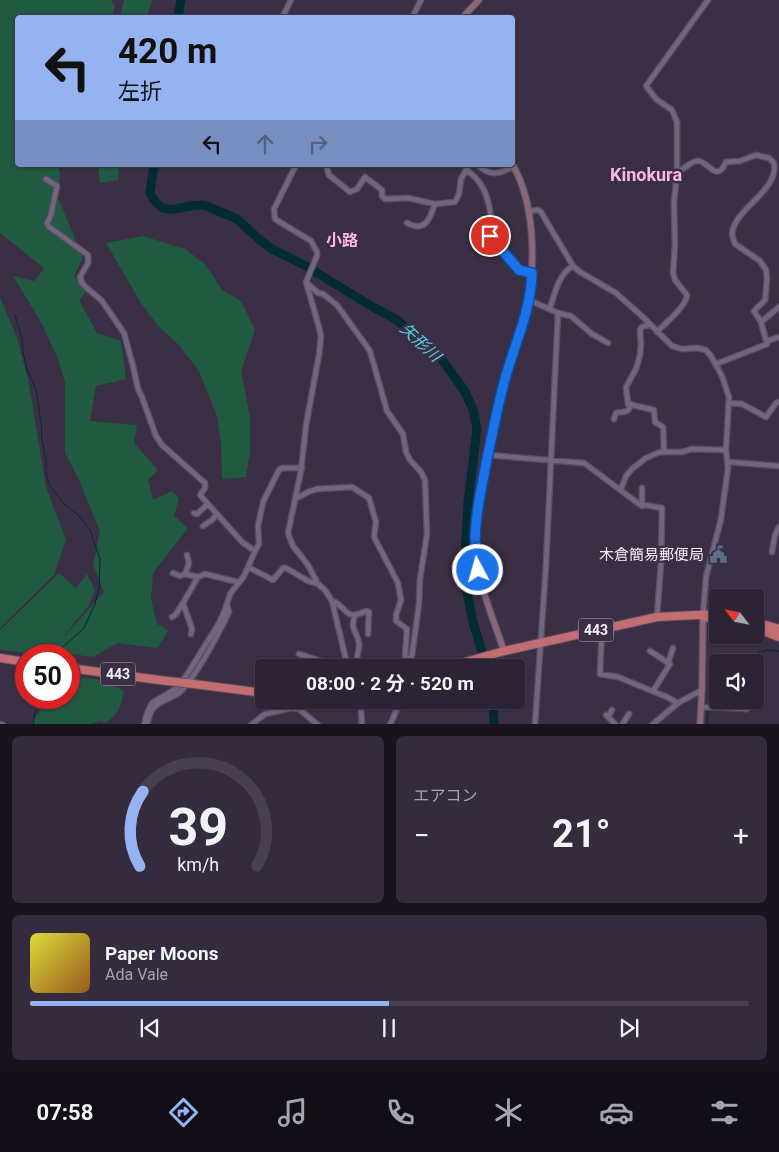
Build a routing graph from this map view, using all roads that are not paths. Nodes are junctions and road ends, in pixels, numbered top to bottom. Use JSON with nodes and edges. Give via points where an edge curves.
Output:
{"nodes":[{"id":1,"x":291,"y":0,"type":"edge"},
{"id":2,"x":421,"y":0,"type":"edge"},
{"id":3,"x":479,"y":0,"type":"edge"},
{"id":4,"x":708,"y":0,"type":"edge"},
{"id":5,"x":284,"y":15,"type":"edge"},
{"id":6,"x":414,"y":15,"type":"edge"},
{"id":7,"x":465,"y":15,"type":"edge"},
{"id":8,"x":295,"y":167,"type":"edge"},
{"id":9,"x":327,"y":167,"type":"edge"},
{"id":10,"x":468,"y":167,"type":"edge"},
{"id":11,"x":480,"y":167,"type":"edge"},
{"id":12,"x":510,"y":167,"type":"edge"},
{"id":13,"x":514,"y":167,"type":"edge"},
{"id":14,"x":466,"y":170,"type":"junction"},
{"id":15,"x":677,"y":172,"type":"junction"},
{"id":16,"x":46,"y":179,"type":"dead end"},
{"id":17,"x":435,"y":204,"type":"junction"},
{"id":18,"x":530,"y":211,"type":"junction"},
{"id":19,"x":407,"y":223,"type":"dead end"},
{"id":20,"x":574,"y":266,"type":"junction"},
{"id":21,"x":532,"y":273,"type":"junction"},
{"id":22,"x":307,"y":281,"type":"junction"},
{"id":23,"x":529,"y":300,"type":"junction"},
{"id":24,"x":779,"y":307,"type":"edge"},
{"id":25,"x":550,"y":308,"type":"junction"},
{"id":26,"x":558,"y":313,"type":"junction"},
{"id":27,"x":760,"y":322,"type":"junction"},
{"id":28,"x":650,"y":324,"type":"junction"},
{"id":29,"x":657,"y":332,"type":"junction"},
{"id":30,"x":779,"y":337,"type":"edge"},
{"id":31,"x":767,"y":341,"type":"junction"},
{"id":32,"x":608,"y":343,"type":"dead end"},
{"id":33,"x":716,"y":364,"type":"junction"},
{"id":34,"x":779,"y":402,"type":"edge"},
{"id":35,"x":729,"y":403,"type":"junction"},
{"id":36,"x":631,"y":404,"type":"junction"},
{"id":37,"x":614,"y":420,"type":"dead end"},
{"id":38,"x":664,"y":450,"type":"junction"},
{"id":39,"x":726,"y":450,"type":"junction"},
{"id":40,"x":488,"y":455,"type":"junction"},
{"id":41,"x":550,"y":460,"type":"junction"},
{"id":42,"x":728,"y":462,"type":"junction"},
{"id":43,"x":779,"y":466,"type":"edge"},
{"id":44,"x":302,"y":468,"type":"junction"},
{"id":45,"x":642,"y":488,"type":"dead end"},
{"id":46,"x":621,"y":489,"type":"junction"},
{"id":47,"x":295,"y":499,"type":"junction"},
{"id":48,"x":208,"y":504,"type":"junction"},
{"id":49,"x":642,"y":506,"type":"junction"},
{"id":50,"x":194,"y":513,"type":"dead end"},
{"id":51,"x":217,"y":514,"type":"junction"},
{"id":52,"x":204,"y":526,"type":"dead end"},
{"id":53,"x":779,"y":527,"type":"edge"},
{"id":54,"x":255,"y":551,"type":"junction"},
{"id":55,"x":772,"y":552,"type":"dead end"},
{"id":56,"x":187,"y":555,"type":"dead end"},
{"id":57,"x":248,"y":567,"type":"junction"},
{"id":58,"x":173,"y":573,"type":"dead end"},
{"id":59,"x":185,"y":574,"type":"junction"},
{"id":60,"x":198,"y":577,"type":"junction"},
{"id":61,"x":238,"y":582,"type":"junction"},
{"id":62,"x":318,"y":584,"type":"junction"},
{"id":63,"x":332,"y":601,"type":"junction"},
{"id":64,"x":183,"y":603,"type":"junction"},
{"id":65,"x":227,"y":605,"type":"junction"},
{"id":66,"x":709,"y":615,"type":"edge"},
{"id":67,"x":355,"y":616,"type":"junction"},
{"id":68,"x":702,"y":616,"type":"junction"},
{"id":69,"x":172,"y":617,"type":"dead end"},
{"id":70,"x":657,"y":617,"type":"junction"},
{"id":71,"x":709,"y":618,"type":"edge"},
{"id":72,"x":764,"y":625,"type":"edge"},
{"id":73,"x":602,"y":629,"type":"junction"},
{"id":74,"x":779,"y":629,"type":"edge"},
{"id":75,"x":764,"y":631,"type":"edge"},
{"id":76,"x":192,"y":634,"type":"dead end"},
{"id":77,"x":368,"y":634,"type":"dead end"},
{"id":78,"x":779,"y":637,"type":"edge"},
{"id":79,"x":540,"y":644,"type":"junction"},
{"id":80,"x":673,"y":648,"type":"dead end"},
{"id":81,"x":504,"y":651,"type":"junction"},
{"id":82,"x":650,"y":651,"type":"dead end"},
{"id":83,"x":299,"y":654,"type":"dead end"},
{"id":84,"x":0,"y":658,"type":"edge"},
{"id":85,"x":312,"y":658,"type":"joint"},
{"id":86,"x":315,"y":659,"type":"edge"},
{"id":87,"x":346,"y":659,"type":"edge"},
{"id":88,"x":356,"y":659,"type":"edge"},
{"id":89,"x":408,"y":659,"type":"edge"},
{"id":90,"x":410,"y":659,"type":"edge"},
{"id":91,"x":478,"y":659,"type":"edge"},
{"id":92,"x":15,"y":660,"type":"edge"},
{"id":93,"x":668,"y":663,"type":"junction"},
{"id":94,"x":80,"y":669,"type":"edge"},
{"id":95,"x":186,"y":683,"type":"junction"},
{"id":96,"x":702,"y":690,"type":"junction"},
{"id":97,"x":653,"y":691,"type":"junction"},
{"id":98,"x":255,"y":692,"type":"edge"},
{"id":99,"x":678,"y":703,"type":"junction"},
{"id":100,"x":702,"y":708,"type":"junction"},
{"id":101,"x":709,"y":708,"type":"edge"},
{"id":102,"x":362,"y":709,"type":"edge"},
{"id":103,"x":397,"y":709,"type":"edge"},
{"id":104,"x":612,"y":710,"type":"dead end"},
{"id":105,"x":629,"y":714,"type":"dead end"},
{"id":106,"x":146,"y":724,"type":"edge"},
{"id":107,"x":251,"y":724,"type":"edge"},
{"id":108,"x":318,"y":724,"type":"edge"},
{"id":109,"x":362,"y":724,"type":"edge"},
{"id":110,"x":390,"y":724,"type":"edge"},
{"id":111,"x":535,"y":724,"type":"edge"},
{"id":112,"x":616,"y":724,"type":"edge"},
{"id":113,"x":622,"y":724,"type":"edge"},
{"id":114,"x":652,"y":724,"type":"edge"},
{"id":115,"x":700,"y":724,"type":"edge"}],
"edges":[{"from":1,"to":5,"type":"street"},
{"from":2,"to":6,"type":"street"},
{"from":3,"to":7,"type":"main road"},
{"from":4,"to":15,"type":"street","via":[[646,86],[675,116]]},
{"from":8,"to":22,"type":"street","via":[[273,214],[275,219],[311,241],[316,248],[316,258]]},
{"from":9,"to":17,"type":"street","via":[[329,175],[350,192],[357,189],[365,178],[382,190],[384,199],[408,198]]},
{"from":10,"to":14,"type":"street"},
{"from":11,"to":12,"type":"street","via":[[494,174]]},
{"from":13,"to":18,"type":"main road"},
{"from":14,"to":17,"type":"street","via":[[455,202]]},
{"from":14,"to":21,"type":"street","via":[[477,178],[487,195],[492,240],[519,270]]},
{"from":15,"to":27,"type":"street","via":[[696,161],[718,171],[726,162],[756,156],[769,158],[774,163],[774,175],[732,233],[735,244],[760,261],[766,270],[765,300],[754,310]]},
{"from":15,"to":29,"type":"street","via":[[673,277],[687,296]]},
{"from":16,"to":48,"type":"street","via":[[56,186],[48,226],[88,255],[88,263],[80,277],[82,283],[102,301],[124,333],[138,389],[156,436],[205,483],[200,495]]},
{"from":17,"to":19,"type":"street","via":[[428,222],[414,226]]},
{"from":18,"to":20,"type":"street","via":[[541,212]]},
{"from":18,"to":21,"type":"main road"},
{"from":20,"to":25,"type":"street","via":[[567,269]]},
{"from":20,"to":28,"type":"street","via":[[616,293]]},
{"from":21,"to":23,"type":"main road"},
{"from":22,"to":44,"type":"street","via":[[321,336]]},
{"from":22,"to":90,"type":"street","via":[[337,305],[370,351],[387,411],[403,434],[410,460],[425,480],[427,534]]},
{"from":23,"to":25,"type":"street"},
{"from":23,"to":40,"type":"main road","via":[[507,373]]},
{"from":24,"to":27,"type":"street"},
{"from":25,"to":26,"type":"street"},
{"from":26,"to":32,"type":"street","via":[[571,316]]},
{"from":26,"to":41,"type":"street"},
{"from":27,"to":31,"type":"street"},
{"from":28,"to":29,"type":"street"},
{"from":28,"to":36,"type":"street","via":[[640,330],[640,355],[626,387],[628,403]]},
{"from":29,"to":33,"type":"street","via":[[676,348],[706,350]]},
{"from":30,"to":31,"type":"street"},
{"from":31,"to":33,"type":"street","via":[[763,346]]},
{"from":33,"to":35,"type":"street"},
{"from":34,"to":35,"type":"street","via":[[766,417],[742,404]]},
{"from":35,"to":39,"type":"street"},
{"from":36,"to":37,"type":"street","via":[[626,412],[616,413]]},
{"from":36,"to":38,"type":"street","via":[[654,410],[656,423],[663,427]]},
{"from":38,"to":39,"type":"street"},
{"from":38,"to":46,"type":"street","via":[[638,463],[626,476]]},
{"from":39,"to":42,"type":"street"},
{"from":40,"to":41,"type":"street"},
{"from":40,"to":81,"type":"main road","via":[[475,530],[476,558],[480,582]]},
{"from":41,"to":46,"type":"street","via":[[584,462]]},
{"from":41,"to":79,"type":"street"},
{"from":42,"to":43,"type":"street"},
{"from":42,"to":68,"type":"street","via":[[723,512],[706,577]]},
{"from":44,"to":47,"type":"street"},
{"from":44,"to":54,"type":"street","via":[[279,470],[263,502],[258,526],[259,544]]},
{"from":45,"to":49,"type":"street"},
{"from":46,"to":49,"type":"street"},
{"from":47,"to":62,"type":"street","via":[[288,533]]},
{"from":47,"to":89,"type":"street","via":[[317,489],[347,488],[369,498],[376,522],[374,537],[398,583],[400,600],[396,618],[407,629]]},
{"from":48,"to":50,"type":"street"},
{"from":48,"to":51,"type":"street"},
{"from":49,"to":70,"type":"street","via":[[662,508]]},
{"from":51,"to":52,"type":"street"},
{"from":51,"to":54,"type":"street","via":[[242,542]]},
{"from":53,"to":55,"type":"street"},
{"from":54,"to":57,"type":"street"},
{"from":56,"to":59,"type":"street","via":[[189,560]]},
{"from":57,"to":61,"type":"street"},
{"from":57,"to":62,"type":"street","via":[[273,580],[286,568]]},
{"from":58,"to":59,"type":"street"},
{"from":59,"to":60,"type":"street"},
{"from":60,"to":61,"type":"street","via":[[205,574]]},
{"from":60,"to":64,"type":"street"},
{"from":61,"to":65,"type":"street"},
{"from":62,"to":63,"type":"street"},
{"from":63,"to":67,"type":"street"},
{"from":63,"to":87,"type":"street"},
{"from":64,"to":69,"type":"street"},
{"from":64,"to":76,"type":"street"},
{"from":65,"to":95,"type":"street","via":[[229,612],[218,634]]},
{"from":65,"to":106,"type":"street","via":[[177,688],[152,703]]},
{"from":66,"to":68,"type":"highway","number":"443"},
{"from":67,"to":77,"type":"street","via":[[370,612]]},
{"from":67,"to":88,"type":"street","via":[[353,626],[359,641]]},
{"from":68,"to":70,"type":"highway","number":"443"},
{"from":68,"to":71,"type":"highway","number":"443"},
{"from":68,"to":96,"type":"main road"},
{"from":70,"to":73,"type":"highway","number":"443"},
{"from":72,"to":74,"type":"highway"},
{"from":73,"to":79,"type":"highway","number":"443"},
{"from":73,"to":97,"type":"street","via":[[600,674],[618,677]]},
{"from":75,"to":78,"type":"highway"},
{"from":79,"to":81,"type":"highway","number":"443"},
{"from":79,"to":111,"type":"street"},
{"from":80,"to":93,"type":"street"},
{"from":81,"to":91,"type":"highway","number":"443"},
{"from":82,"to":93,"type":"street"},
{"from":83,"to":85,"type":"street"},
{"from":84,"to":92,"type":"highway"},
{"from":85,"to":86,"type":"street"},
{"from":93,"to":97,"type":"street"},
{"from":94,"to":95,"type":"highway","number":"443","bridge":true},
{"from":95,"to":98,"type":"highway","number":"443"},
{"from":95,"to":106,"type":"street","via":[[178,695],[151,710]]},
{"from":96,"to":99,"type":"street"},
{"from":96,"to":100,"type":"main road"},
{"from":97,"to":99,"type":"street"},
{"from":99,"to":114,"type":"street"},
{"from":100,"to":101,"type":"street"},
{"from":100,"to":115,"type":"main road"},
{"from":102,"to":109,"type":"street"},
{"from":103,"to":110,"type":"street"},
{"from":104,"to":112,"type":"street","via":[[607,716]]},
{"from":105,"to":113,"type":"street"},
{"from":107,"to":108,"type":"street","via":[[265,714],[292,708],[299,709]]}]}
